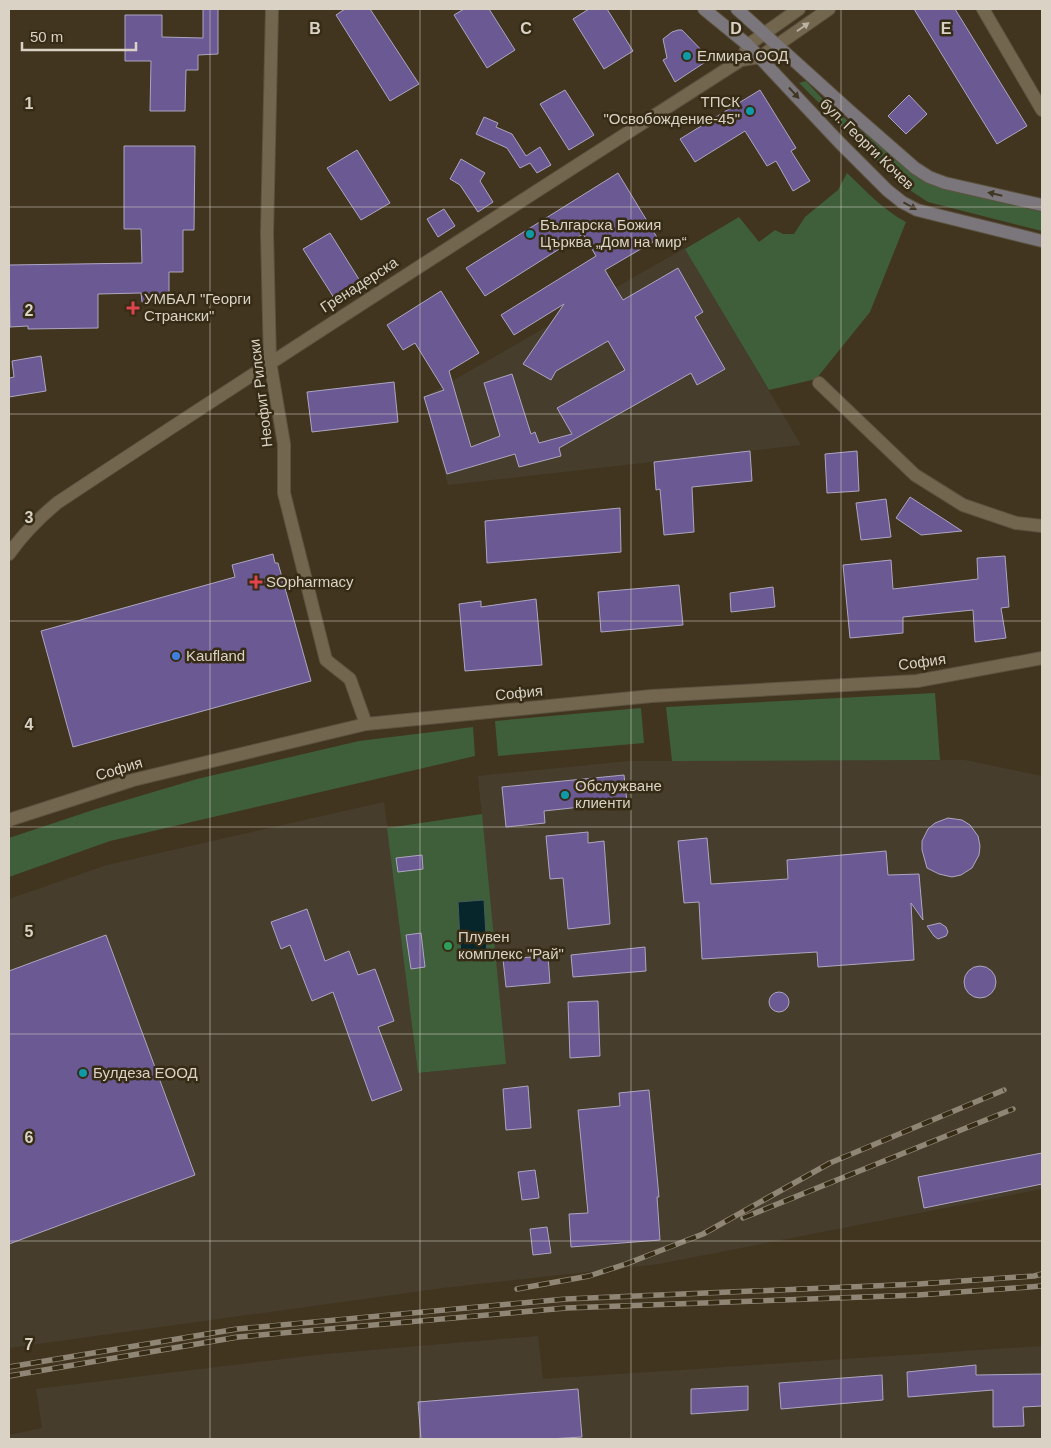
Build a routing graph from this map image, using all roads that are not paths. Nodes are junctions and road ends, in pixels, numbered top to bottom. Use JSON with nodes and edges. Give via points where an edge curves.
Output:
{"nodes":[{"id":1,"x":272,"y":9,"type":"edge"},
{"id":2,"x":704,"y":9,"type":"edge"},
{"id":3,"x":737,"y":9,"type":"edge"},
{"id":4,"x":799,"y":9,"type":"edge"},
{"id":5,"x":829,"y":9,"type":"edge"},
{"id":6,"x":983,"y":9,"type":"edge"},
{"id":7,"x":764,"y":34,"type":"junction"},
{"id":8,"x":748,"y":46,"type":"junction"},
{"id":9,"x":777,"y":46,"type":"junction"},
{"id":10,"x":760,"y":58,"type":"junction"},
{"id":11,"x":741,"y":60,"type":"junction"},
{"id":12,"x":1042,"y":110,"type":"edge"},
{"id":13,"x":1042,"y":205,"type":"edge"},
{"id":14,"x":1042,"y":241,"type":"edge"},
{"id":15,"x":270,"y":362,"type":"junction"},
{"id":16,"x":819,"y":383,"type":"dead end"},
{"id":17,"x":1042,"y":526,"type":"edge"},
{"id":18,"x":9,"y":554,"type":"edge"},
{"id":19,"x":1042,"y":658,"type":"edge"},
{"id":20,"x":366,"y":724,"type":"junction"},
{"id":21,"x":9,"y":820,"type":"edge"}],
"edges":[{"from":1,"to":15,"type":"street","name":"Неофит Рилски","via":[[267,233]]},
{"from":2,"to":8,"type":"main road","name":"бул. Георги Кочев"},
{"from":3,"to":7,"type":"main road","name":"бул. Георги Кочев"},
{"from":4,"to":7,"type":"street"},
{"from":9,"to":5,"type":"street","name":"Гренадерска","one_way":true},
{"from":6,"to":12,"type":"street"},
{"from":7,"to":8,"type":"street"},
{"from":7,"to":9,"type":"main road","name":"бул. Георги Кочев"},
{"from":8,"to":10,"type":"main road","name":"бул. Георги Кочев"},
{"from":8,"to":11,"type":"street"},
{"from":9,"to":10,"type":"street","name":"Гренадерска"},
{"from":13,"to":9,"type":"main road","name":"бул. Георги Кочев","one_way":true,"via":[[929,177]]},
{"from":10,"to":11,"type":"street","name":"Гренадерска"},
{"from":10,"to":14,"type":"main road","name":"бул. Георги Кочев","one_way":true,"via":[[839,142],[902,202],[918,210]]},
{"from":11,"to":15,"type":"street","name":"Гренадерска"},
{"from":15,"to":18,"type":"street","name":"Гренадерска","via":[[57,503],[36,520]]},
{"from":15,"to":20,"type":"street","name":"Неофит Рилски","via":[[284,444],[284,494],[326,660],[350,678]]},
{"from":16,"to":17,"type":"street","via":[[915,475],[963,505],[1016,523]]},
{"from":19,"to":20,"type":"street","name":"София","via":[[917,681],[652,696]]},
{"from":20,"to":21,"type":"street","name":"София","via":[[133,780]]}]}
